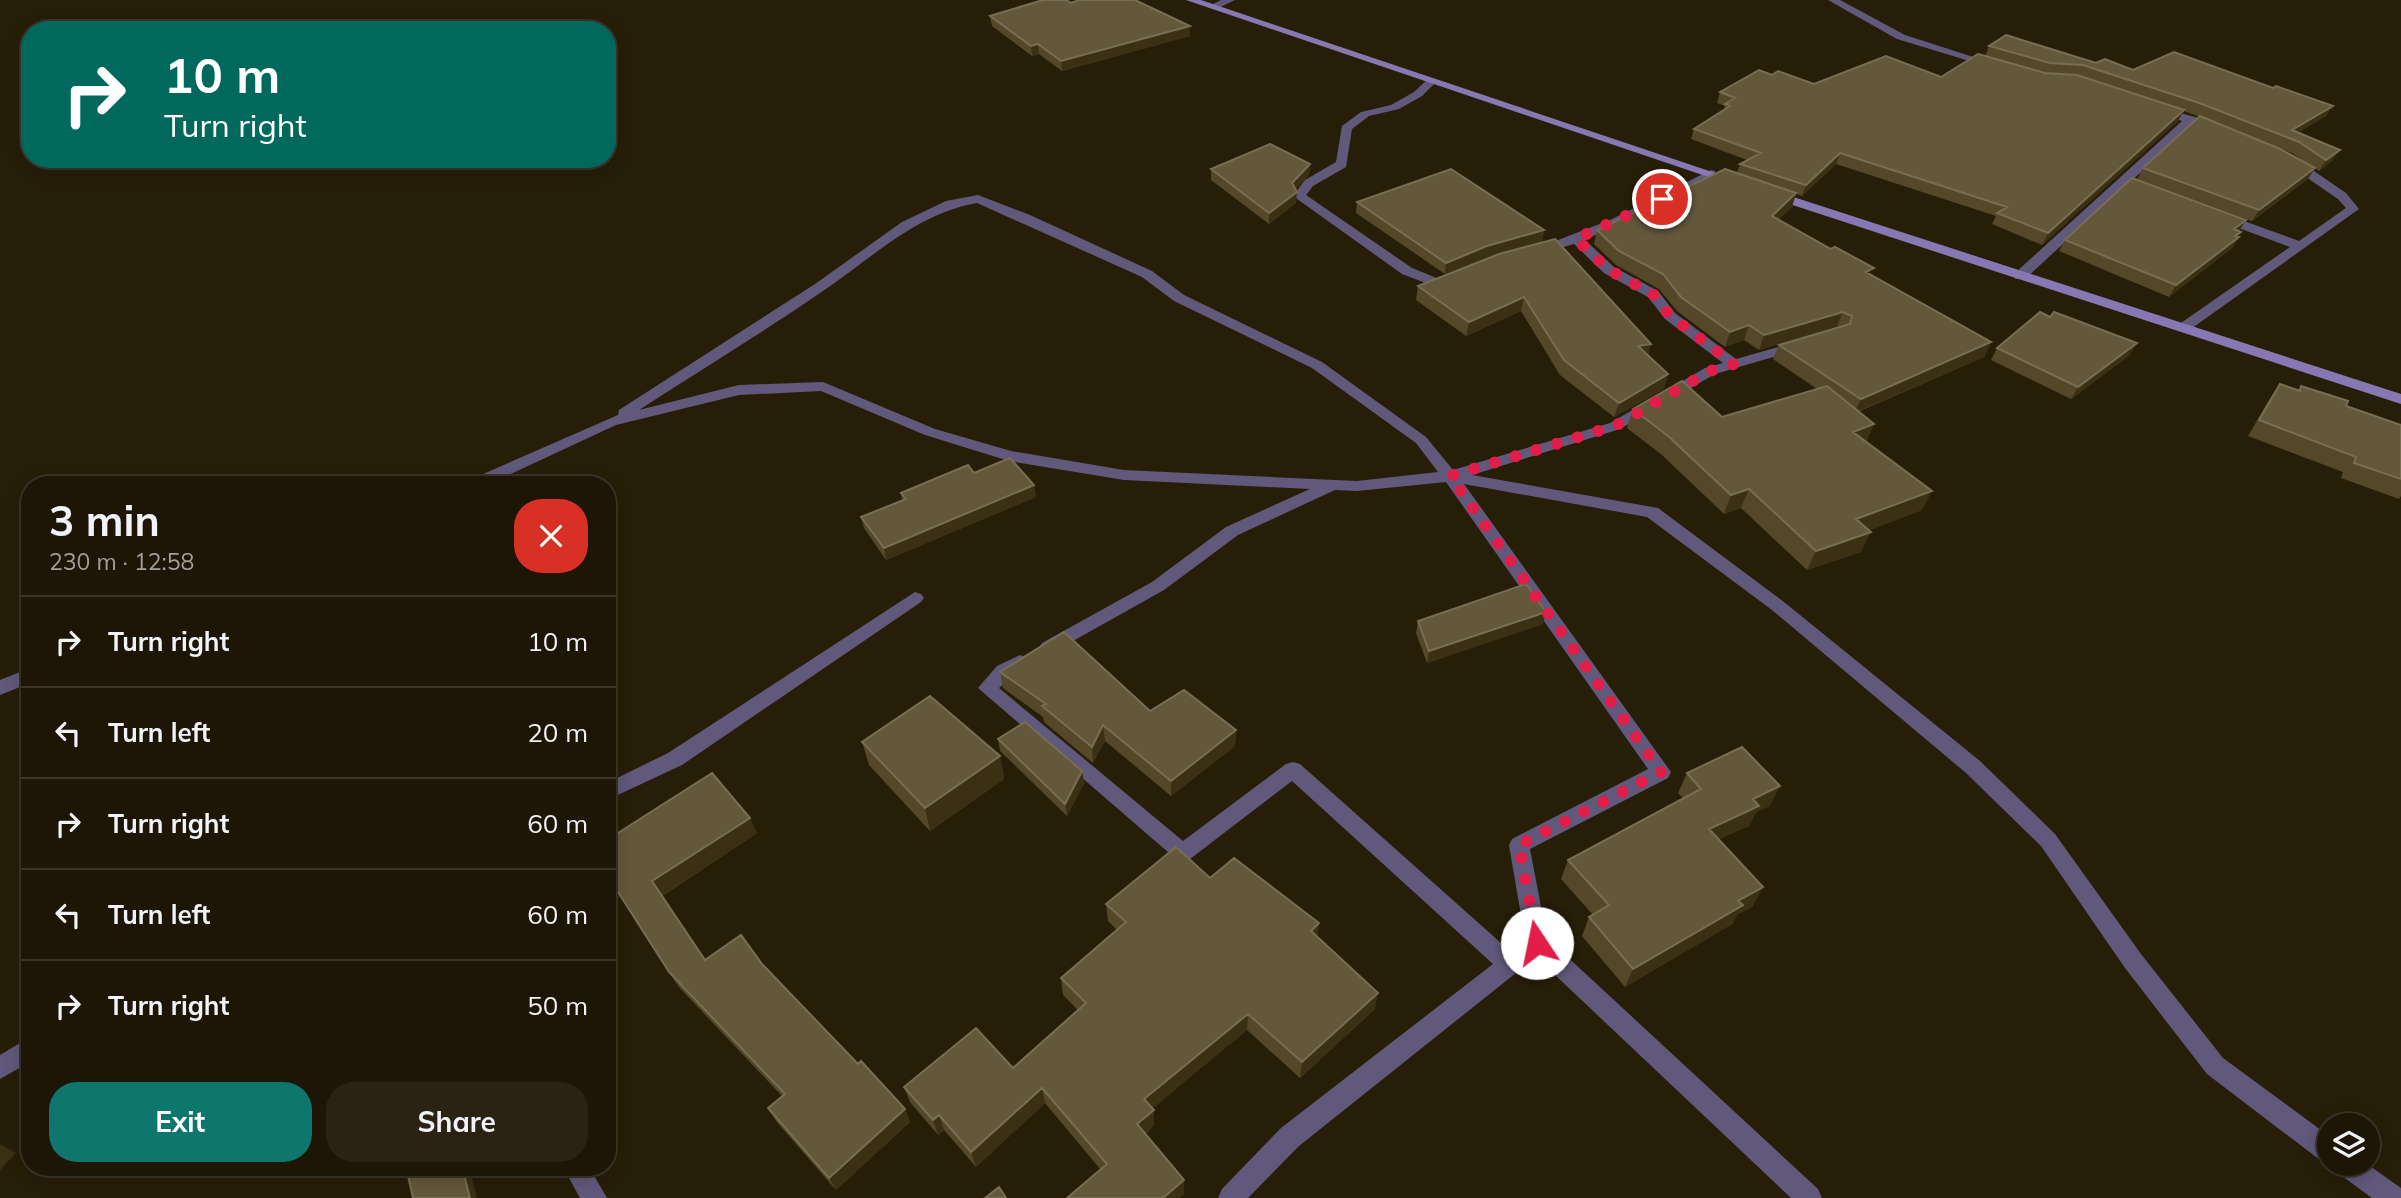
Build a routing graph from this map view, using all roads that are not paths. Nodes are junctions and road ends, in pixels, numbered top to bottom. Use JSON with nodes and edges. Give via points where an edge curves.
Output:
{"nodes":[{"id":1,"x":1191,"y":0,"type":"edge"},
{"id":2,"x":1230,"y":0,"type":"edge"},
{"id":3,"x":1833,"y":0,"type":"edge"},
{"id":4,"x":1212,"y":7,"type":"junction"},
{"id":5,"x":2009,"y":69,"type":"edge"},
{"id":6,"x":1432,"y":81,"type":"junction"},
{"id":7,"x":2148,"y":104,"type":"edge"},
{"id":8,"x":2191,"y":119,"type":"junction"},
{"id":9,"x":2227,"y":134,"type":"edge"},
{"id":10,"x":2275,"y":153,"type":"edge"},
{"id":11,"x":1711,"y":174,"type":"junction"},
{"id":12,"x":1751,"y":187,"type":"edge"},
{"id":13,"x":1764,"y":191,"type":"edge"},
{"id":14,"x":2212,"y":214,"type":"edge"},
{"id":15,"x":1576,"y":239,"type":"junction"},
{"id":16,"x":2300,"y":246,"type":"junction"},
{"id":17,"x":1528,"y":253,"type":"edge"},
{"id":18,"x":1470,"y":272,"type":"edge"},
{"id":19,"x":2020,"y":276,"type":"junction"},
{"id":20,"x":2183,"y":328,"type":"junction"},
{"id":21,"x":1814,"y":341,"type":"edge"},
{"id":22,"x":1734,"y":364,"type":"junction"},
{"id":23,"x":2401,"y":399,"type":"edge"},
{"id":24,"x":611,"y":422,"type":"junction"},
{"id":25,"x":493,"y":476,"type":"edge"},
{"id":26,"x":1450,"y":476,"type":"junction"},
{"id":27,"x":1333,"y":485,"type":"junction"},
{"id":28,"x":915,"y":598,"type":"dead end"},
{"id":29,"x":21,"y":679,"type":"edge"},
{"id":30,"x":0,"y":688,"type":"edge"},
{"id":31,"x":616,"y":788,"type":"edge"},
{"id":32,"x":1537,"y":943,"type":"junction"},
{"id":33,"x":1510,"y":965,"type":"junction"},
{"id":34,"x":21,"y":1054,"type":"edge"},
{"id":35,"x":0,"y":1068,"type":"edge"},
{"id":36,"x":2317,"y":1142,"type":"edge"},
{"id":37,"x":581,"y":1176,"type":"edge"},
{"id":38,"x":2363,"y":1176,"type":"edge"},
{"id":39,"x":1798,"y":1194,"type":"edge"},
{"id":40,"x":594,"y":1198,"type":"edge"},
{"id":41,"x":1231,"y":1198,"type":"edge"},
{"id":42,"x":2393,"y":1198,"type":"edge"}],
"edges":[{"from":1,"to":4,"type":"main road"},
{"from":2,"to":4,"type":"street"},
{"from":3,"to":5,"type":"street","via":[[1901,37]]},
{"from":4,"to":6,"type":"main road"},
{"from":6,"to":11,"type":"main road"},
{"from":6,"to":18,"type":"street","via":[[1395,107],[1365,114],[1346,128],[1342,164],[1309,183],[1299,196],[1407,271],[1439,284]]},
{"from":7,"to":8,"type":"street"},
{"from":8,"to":9,"type":"street"},
{"from":8,"to":19,"type":"street","via":[[2130,184]]},
{"from":10,"to":16,"type":"street","via":[[2314,176],[2353,209]]},
{"from":11,"to":12,"type":"main road"},
{"from":11,"to":15,"type":"street"},
{"from":13,"to":19,"type":"main road"},
{"from":14,"to":16,"type":"street"},
{"from":15,"to":17,"type":"street"},
{"from":15,"to":22,"type":"street","via":[[1609,270],[1653,294],[1670,316]]},
{"from":16,"to":20,"type":"street"},
{"from":19,"to":20,"type":"main road"},
{"from":20,"to":23,"type":"main road"},
{"from":21,"to":22,"type":"street"},
{"from":22,"to":26,"type":"street","via":[[1710,371],[1615,426]]},
{"from":24,"to":25,"type":"street"},
{"from":24,"to":26,"type":"street","via":[[907,225],[950,204],[978,199],[1147,274],[1179,298],[1317,365],[1422,440]]},
{"from":24,"to":27,"type":"street","via":[[739,390],[823,386],[930,432],[1035,461],[1124,475]]},
{"from":26,"to":27,"type":"street"},
{"from":26,"to":32,"type":"street","via":[[1661,772],[1519,845]]},
{"from":26,"to":36,"type":"street","via":[[1651,512],[1735,572],[1973,767],[2048,840],[2133,961],[2215,1066]]},
{"from":27,"to":33,"type":"street","via":[[1232,531],[1158,586],[1004,671],[986,688],[1183,853],[1293,770]]},
{"from":28,"to":31,"type":"street","via":[[675,759]]},
{"from":29,"to":30,"type":"street"},
{"from":32,"to":33,"type":"street"},
{"from":32,"to":39,"type":"street"},
{"from":33,"to":41,"type":"street","via":[[1290,1137]]},
{"from":34,"to":35,"type":"street"},
{"from":37,"to":40,"type":"street"},
{"from":38,"to":42,"type":"street"}]}
